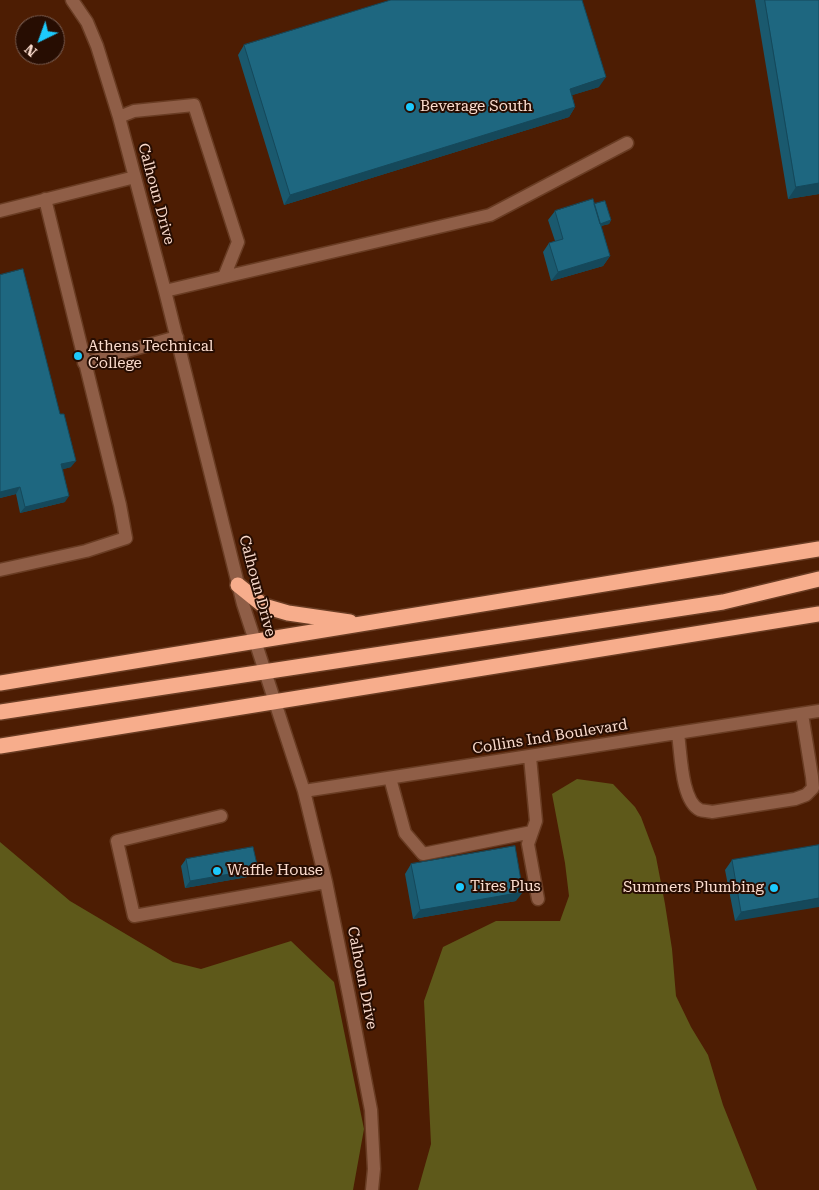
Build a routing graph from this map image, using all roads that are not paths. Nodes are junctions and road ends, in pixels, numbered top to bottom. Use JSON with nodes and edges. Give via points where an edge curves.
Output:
{"nodes":[{"id":1,"x":72,"y":0,"type":"edge"},
{"id":2,"x":119,"y":117,"type":"junction"},
{"id":3,"x":627,"y":143,"type":"dead end"},
{"id":4,"x":135,"y":177,"type":"junction"},
{"id":5,"x":45,"y":200,"type":"junction"},
{"id":6,"x":0,"y":211,"type":"edge"},
{"id":7,"x":224,"y":277,"type":"junction"},
{"id":8,"x":166,"y":290,"type":"junction"},
{"id":9,"x":177,"y":337,"type":"junction"},
{"id":10,"x":84,"y":363,"type":"junction"},
{"id":11,"x":819,"y":549,"type":"edge"},
{"id":12,"x":0,"y":570,"type":"edge"},
{"id":13,"x":819,"y":579,"type":"edge"},
{"id":14,"x":238,"y":585,"type":"junction"},
{"id":15,"x":819,"y":614,"type":"edge"},
{"id":16,"x":364,"y":624,"type":"junction"},
{"id":17,"x":255,"y":642,"type":"junction"},
{"id":18,"x":264,"y":673,"type":"junction"},
{"id":19,"x":0,"y":683,"type":"edge"},
{"id":20,"x":274,"y":702,"type":"junction"},
{"id":21,"x":819,"y":711,"type":"edge"},
{"id":22,"x":0,"y":712,"type":"edge"},
{"id":23,"x":802,"y":714,"type":"junction"},
{"id":24,"x":678,"y":734,"type":"junction"},
{"id":25,"x":0,"y":746,"type":"edge"},
{"id":26,"x":530,"y":757,"type":"junction"},
{"id":27,"x":390,"y":778,"type":"junction"},
{"id":28,"x":304,"y":791,"type":"junction"},
{"id":29,"x":221,"y":816,"type":"dead end"},
{"id":30,"x":532,"y":832,"type":"junction"},
{"id":31,"x":326,"y":882,"type":"junction"},
{"id":32,"x":538,"y":899,"type":"dead end"},
{"id":33,"x":372,"y":1190,"type":"edge"}],
"edges":[{"from":1,"to":2,"type":"street","name":"Calhoun Drive","via":[[87,22],[97,46]]},
{"from":2,"to":4,"type":"street","name":"Calhoun Drive"},
{"from":2,"to":7,"type":"street","via":[[134,111],[194,105],[238,242]]},
{"from":3,"to":7,"type":"street","via":[[490,215]]},
{"from":4,"to":5,"type":"street"},
{"from":4,"to":8,"type":"street","name":"Calhoun Drive"},
{"from":5,"to":6,"type":"street"},
{"from":5,"to":10,"type":"street"},
{"from":7,"to":8,"type":"street"},
{"from":8,"to":9,"type":"street","name":"Calhoun Drive"},
{"from":9,"to":10,"type":"street"},
{"from":9,"to":14,"type":"street","name":"Calhoun Drive"},
{"from":10,"to":12,"type":"street","via":[[126,538],[86,551]]},
{"from":11,"to":16,"type":"highway"},
{"from":13,"to":18,"type":"highway","via":[[723,602]]},
{"from":14,"to":16,"type":"highway","via":[[264,606],[288,613]]},
{"from":14,"to":17,"type":"street","name":"Calhoun Drive"},
{"from":15,"to":20,"type":"highway"},
{"from":16,"to":17,"type":"highway"},
{"from":17,"to":18,"type":"street","name":"Calhoun Drive"},
{"from":17,"to":19,"type":"highway"},
{"from":18,"to":20,"type":"street","name":"Calhoun Drive"},
{"from":18,"to":22,"type":"highway"},
{"from":20,"to":25,"type":"highway"},
{"from":20,"to":28,"type":"street","name":"Calhoun Drive"},
{"from":21,"to":23,"type":"street","name":"Collins Ind Boulevard"},
{"from":23,"to":24,"type":"street","name":"Collins Ind Boulevard"},
{"from":23,"to":24,"type":"street","via":[[813,788],[795,799],[712,812],[700,810],[686,790]]},
{"from":24,"to":26,"type":"street","name":"Collins Ind Boulevard"},
{"from":26,"to":27,"type":"street","name":"Collins Ind Boulevard"},
{"from":26,"to":30,"type":"street","via":[[536,821]]},
{"from":27,"to":28,"type":"street","name":"Collins Ind Boulevard"},
{"from":27,"to":30,"type":"street","via":[[405,832],[423,854]]},
{"from":28,"to":31,"type":"street","name":"Calhoun Drive"},
{"from":29,"to":31,"type":"street","via":[[117,841],[134,916]]},
{"from":30,"to":32,"type":"street","via":[[528,844]]},
{"from":31,"to":33,"type":"street","name":"Calhoun Drive","via":[[371,1110]]}]}
